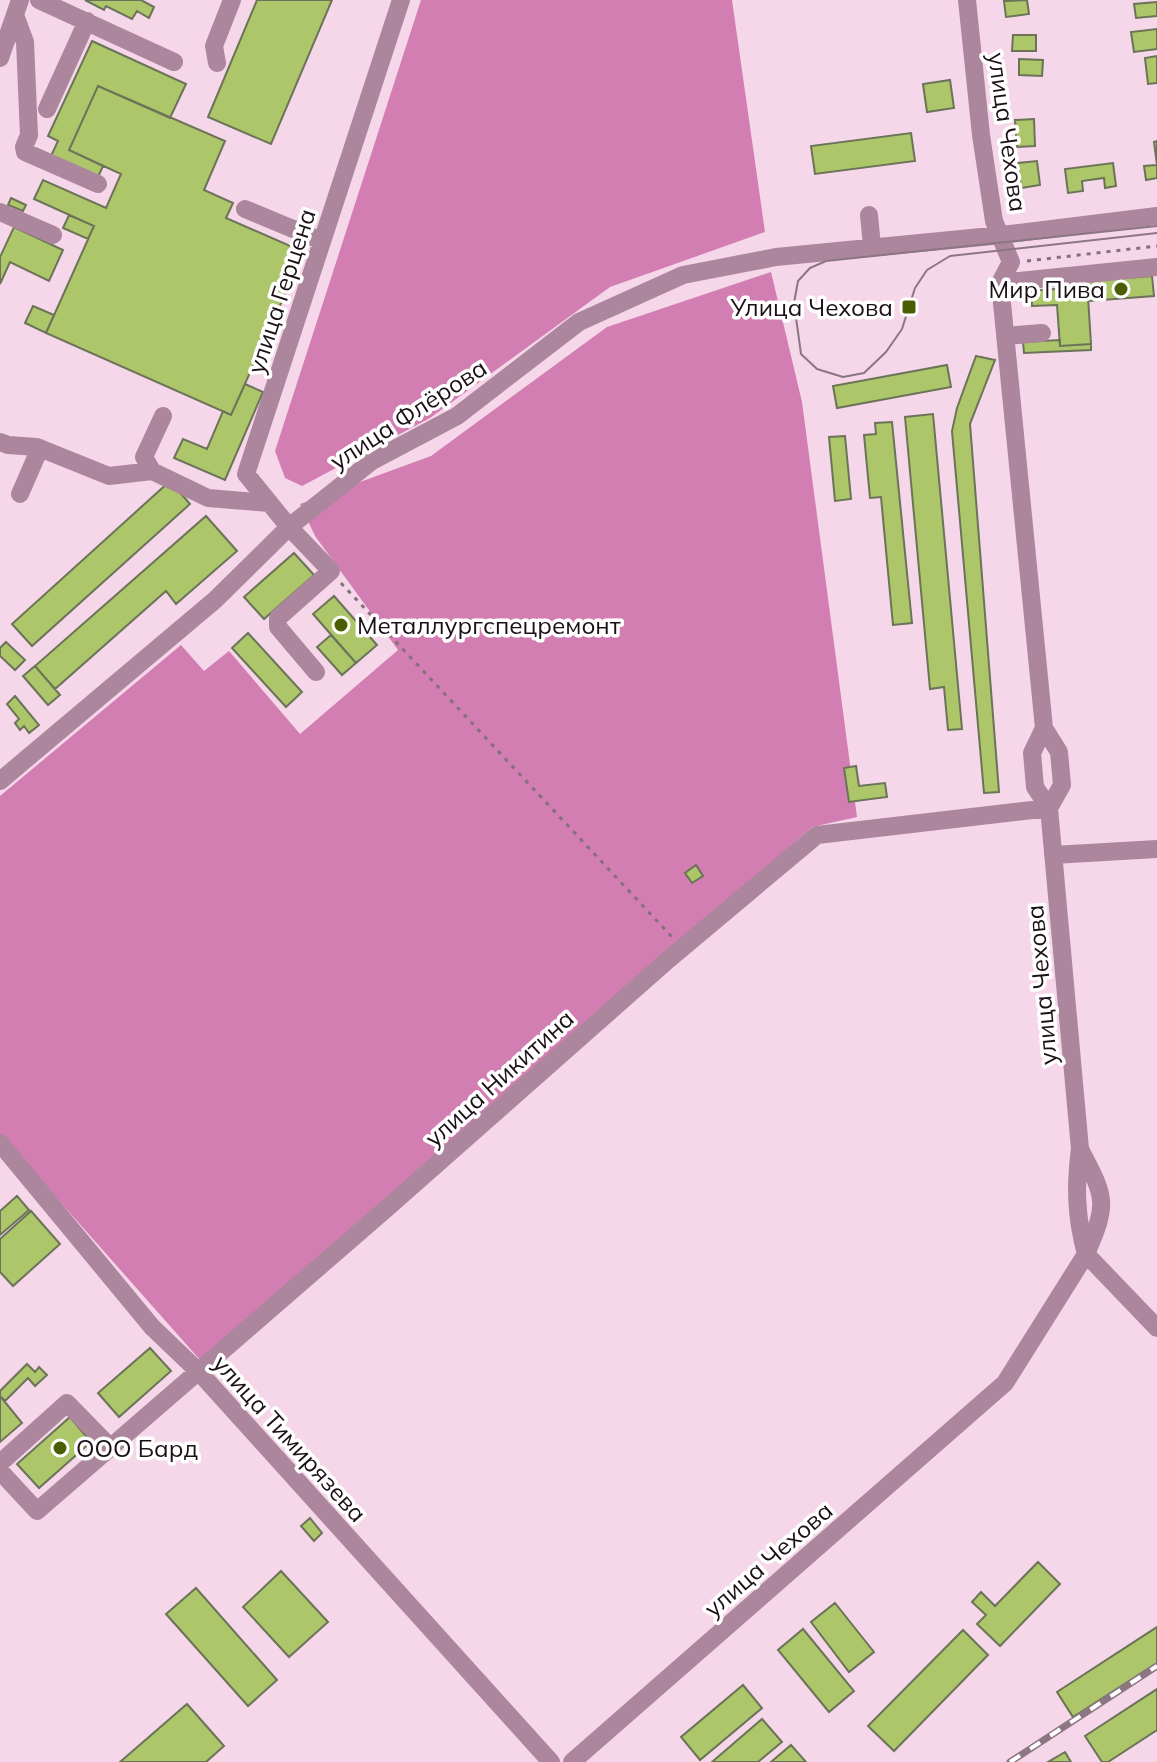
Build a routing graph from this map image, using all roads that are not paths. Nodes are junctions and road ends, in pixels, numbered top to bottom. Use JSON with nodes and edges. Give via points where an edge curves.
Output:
{"nodes":[{"id":1,"x":39,"y":0,"type":"edge"},
{"id":2,"x":232,"y":0,"type":"edge"},
{"id":3,"x":401,"y":0,"type":"edge"},
{"id":4,"x":967,"y":0,"type":"edge"},
{"id":5,"x":17,"y":8,"type":"edge"},
{"id":6,"x":87,"y":21,"type":"junction"},
{"id":7,"x":0,"y":58,"type":"edge"},
{"id":8,"x":174,"y":62,"type":"dead end"},
{"id":9,"x":217,"y":63,"type":"dead end"},
{"id":10,"x":47,"y":109,"type":"dead end"},
{"id":11,"x":98,"y":184,"type":"dead end"},
{"id":12,"x":245,"y":209,"type":"dead end"},
{"id":13,"x":0,"y":212,"type":"edge"},
{"id":14,"x":869,"y":215,"type":"dead end"},
{"id":15,"x":1157,"y":216,"type":"edge"},
{"id":16,"x":53,"y":235,"type":"dead end"},
{"id":17,"x":1002,"y":235,"type":"junction"},
{"id":18,"x":322,"y":241,"type":"junction"},
{"id":19,"x":872,"y":246,"type":"junction"},
{"id":20,"x":1157,"y":267,"type":"edge"},
{"id":21,"x":1000,"y":283,"type":"junction"},
{"id":22,"x":1042,"y":333,"type":"dead end"},
{"id":23,"x":1005,"y":336,"type":"junction"},
{"id":24,"x":163,"y":416,"type":"dead end"},
{"id":25,"x":0,"y":442,"type":"edge"},
{"id":26,"x":40,"y":448,"type":"junction"},
{"id":27,"x":152,"y":471,"type":"junction"},
{"id":28,"x":20,"y":494,"type":"dead end"},
{"id":29,"x":269,"y":503,"type":"junction"},
{"id":30,"x":289,"y":527,"type":"junction"},
{"id":31,"x":316,"y":672,"type":"dead end"},
{"id":32,"x":1044,"y":728,"type":"junction"},
{"id":33,"x":0,"y":781,"type":"edge"},
{"id":34,"x":1049,"y":808,"type":"junction"},
{"id":35,"x":1157,"y":849,"type":"edge"},
{"id":36,"x":1053,"y":855,"type":"junction"},
{"id":37,"x":0,"y":1143,"type":"edge"},
{"id":38,"x":1086,"y":1254,"type":"junction"},
{"id":39,"x":1157,"y":1328,"type":"edge"},
{"id":40,"x":199,"y":1372,"type":"junction"},
{"id":41,"x":111,"y":1448,"type":"junction"},
{"id":42,"x":0,"y":1463,"type":"edge"},
{"id":43,"x":0,"y":1471,"type":"edge"},
{"id":44,"x":551,"y":1762,"type":"edge"},
{"id":45,"x":572,"y":1762,"type":"edge"}],
"edges":[{"from":1,"to":6,"type":"street"},
{"from":2,"to":9,"type":"street","via":[[214,46]]},
{"from":3,"to":18,"type":"street","name":"улица Герцена"},
{"from":4,"to":17,"type":"street","name":"улица Чехова","via":[[981,135],[994,221]]},
{"from":5,"to":7,"type":"street"},
{"from":5,"to":11,"type":"street","via":[[25,42],[25,152]]},
{"from":6,"to":8,"type":"street"},
{"from":6,"to":10,"type":"street"},
{"from":12,"to":18,"type":"street"},
{"from":13,"to":16,"type":"street"},
{"from":14,"to":19,"type":"street"},
{"from":15,"to":17,"type":"street","name":"улица Флёрова"},
{"from":17,"to":19,"type":"street","name":"улица Флёрова"},
{"from":17,"to":21,"type":"street","name":"улица Чехова","via":[[1011,262]]},
{"from":18,"to":29,"type":"street","name":"улица Герцена","via":[[246,474]]},
{"from":19,"to":30,"type":"street","name":"улица Флёрова","via":[[683,275],[579,322],[457,416],[372,461]]},
{"from":20,"to":21,"type":"street"},
{"from":21,"to":23,"type":"street","name":"улица Чехова"},
{"from":22,"to":23,"type":"street"},
{"from":23,"to":32,"type":"street","name":"улица Чехова"},
{"from":24,"to":27,"type":"street","via":[[144,457]]},
{"from":25,"to":26,"type":"street"},
{"from":26,"to":27,"type":"street","via":[[109,476]]},
{"from":26,"to":28,"type":"street"},
{"from":27,"to":29,"type":"street","via":[[208,498]]},
{"from":29,"to":30,"type":"street","name":"улица Герцена"},
{"from":30,"to":31,"type":"street","name":"улица Герцена","via":[[331,571],[278,618],[278,627]]},
{"from":30,"to":33,"type":"street","name":"улица Флёрова","via":[[215,600]]},
{"from":32,"to":34,"type":"street","name":"улица Чехова","via":[[1032,753],[1035,787]]},
{"from":32,"to":34,"type":"street","via":[[1059,752],[1062,785]]},
{"from":34,"to":36,"type":"street","name":"улица Чехова"},
{"from":34,"to":40,"type":"street","name":"улица Никитина","via":[[817,835]]},
{"from":35,"to":36,"type":"street"},
{"from":36,"to":38,"type":"street","name":"улица Чехова","via":[[1080,1149],[1075,1185],[1078,1225]]},
{"from":37,"to":40,"type":"street","name":"улица Тимирязева","via":[[152,1327]]},
{"from":38,"to":39,"type":"street"},
{"from":38,"to":45,"type":"street","name":"улица Чехова","via":[[1005,1383]]},
{"from":40,"to":41,"type":"street","name":"улица Никитина"},
{"from":40,"to":44,"type":"street","name":"улица Тимирязева"},
{"from":41,"to":42,"type":"street","via":[[67,1403]]},
{"from":41,"to":43,"type":"street","name":"улица Никитина","via":[[37,1511]]}]}
